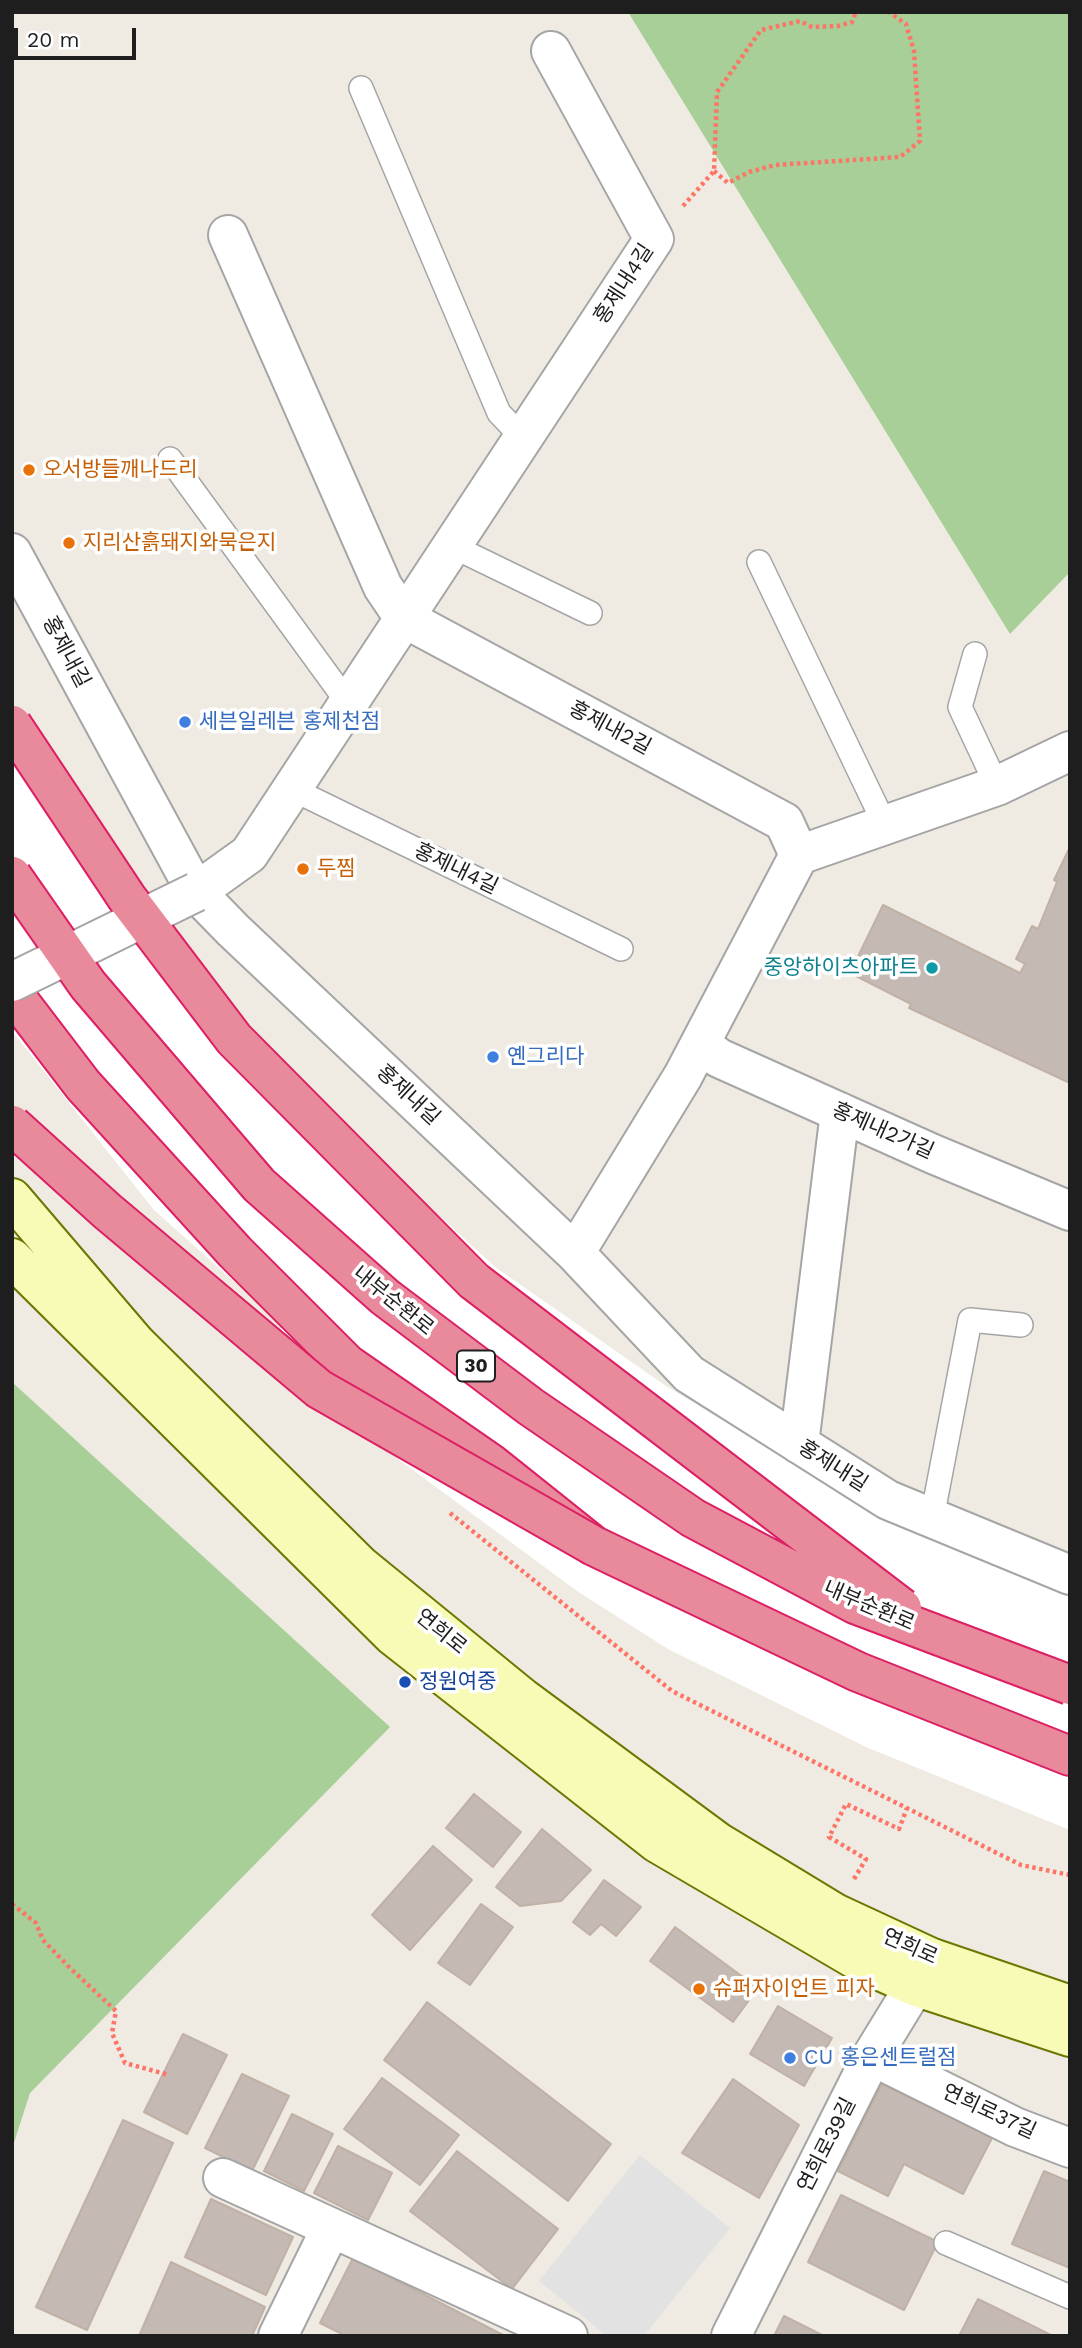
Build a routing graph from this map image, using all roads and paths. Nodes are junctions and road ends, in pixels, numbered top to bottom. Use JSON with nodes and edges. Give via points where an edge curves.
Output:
{"nodes":[{"id":1,"x":856,"y":12,"type":"edge"},
{"id":2,"x":889,"y":12,"type":"edge"},
{"id":3,"x":551,"y":51,"type":"dead end"},
{"id":4,"x":361,"y":88,"type":"dead end"},
{"id":5,"x":714,"y":171,"type":"junction"},
{"id":6,"x":228,"y":234,"type":"dead end"},
{"id":7,"x":654,"y":239,"type":"junction"},
{"id":8,"x":523,"y":438,"type":"junction"},
{"id":9,"x":170,"y":459,"type":"dead end"},
{"id":10,"x":452,"y":546,"type":"junction"},
{"id":11,"x":12,"y":553,"type":"edge"},
{"id":12,"x":759,"y":562,"type":"dead end"},
{"id":13,"x":590,"y":613,"type":"dead end"},
{"id":14,"x":404,"y":618,"type":"junction"},
{"id":15,"x":975,"y":654,"type":"dead end"},
{"id":16,"x":348,"y":703,"type":"junction"},
{"id":17,"x":12,"y":725,"type":"edge"},
{"id":18,"x":1070,"y":751,"type":"edge"},
{"id":19,"x":997,"y":786,"type":"junction"},
{"id":20,"x":292,"y":789,"type":"junction"},
{"id":21,"x":885,"y":825,"type":"junction"},
{"id":22,"x":799,"y":855,"type":"junction"},
{"id":23,"x":12,"y":876,"type":"edge"},
{"id":24,"x":196,"y":892,"type":"junction"},
{"id":25,"x":621,"y":949,"type":"dead end"},
{"id":26,"x":12,"y":982,"type":"edge"},
{"id":27,"x":12,"y":992,"type":"edge"},
{"id":28,"x":700,"y":1044,"type":"junction"},
{"id":29,"x":840,"y":1112,"type":"junction"},
{"id":30,"x":12,"y":1125,"type":"edge"},
{"id":31,"x":12,"y":1198,"type":"edge"},
{"id":32,"x":1070,"y":1211,"type":"edge"},
{"id":33,"x":575,"y":1253,"type":"junction"},
{"id":34,"x":12,"y":1258,"type":"edge"},
{"id":35,"x":1021,"y":1325,"type":"dead end"},
{"id":36,"x":799,"y":1444,"type":"junction"},
{"id":37,"x":933,"y":1518,"type":"junction"},
{"id":38,"x":594,"y":1546,"type":"junction"},
{"id":39,"x":1070,"y":1575,"type":"edge"},
{"id":40,"x":937,"y":1634,"type":"junction"},
{"id":41,"x":1070,"y":1685,"type":"edge"},
{"id":42,"x":1070,"y":1756,"type":"edge"},
{"id":43,"x":907,"y":1808,"type":"dead end"},
{"id":44,"x":12,"y":1904,"type":"edge"},
{"id":45,"x":835,"y":1913,"type":"junction"},
{"id":46,"x":923,"y":1972,"type":"junction"},
{"id":47,"x":1070,"y":2005,"type":"edge"},
{"id":48,"x":1070,"y":2036,"type":"edge"},
{"id":49,"x":872,"y":2056,"type":"junction"},
{"id":50,"x":169,"y":2075,"type":"dead end"},
{"id":51,"x":1070,"y":2148,"type":"edge"},
{"id":52,"x":223,"y":2178,"type":"dead end"},
{"id":53,"x":331,"y":2228,"type":"junction"},
{"id":54,"x":946,"y":2243,"type":"dead end"},
{"id":55,"x":1070,"y":2297,"type":"edge"},
{"id":56,"x":278,"y":2336,"type":"edge"},
{"id":57,"x":568,"y":2336,"type":"edge"},
{"id":58,"x":731,"y":2336,"type":"edge"}],
"edges":[{"from":1,"to":5,"type":"path","via":[[852,22],[838,26],[812,27],[800,21],[761,30],[717,92]]},
{"from":2,"to":5,"type":"path","via":[[906,24],[914,51],[920,141],[900,157],[775,165],[728,183]]},
{"from":3,"to":7,"type":"street","name":"홍제내4길"},
{"from":4,"to":8,"type":"lane","via":[[499,413]]},
{"from":5,"to":7,"type":"path"},
{"from":6,"to":14,"type":"street","via":[[383,587]]},
{"from":7,"to":8,"type":"street","name":"홍제내4길"},
{"from":8,"to":10,"type":"street","name":"홍제내4길"},
{"from":9,"to":16,"type":"lane"},
{"from":10,"to":13,"type":"lane"},
{"from":10,"to":14,"type":"street","name":"홍제내4길"},
{"from":11,"to":24,"type":"street","name":"홍제내길"},
{"from":12,"to":21,"type":"lane"},
{"from":14,"to":16,"type":"street","name":"홍제내4길"},
{"from":14,"to":22,"type":"street","name":"홍제내2길","via":[[784,822]]},
{"from":15,"to":19,"type":"lane","via":[[960,707]]},
{"from":16,"to":20,"type":"street","name":"홍제내4길"},
{"from":17,"to":40,"type":"highway","bridge":true,"via":[[127,898],[234,1039],[474,1281]]},
{"from":18,"to":19,"type":"street"},
{"from":19,"to":21,"type":"street"},
{"from":20,"to":24,"type":"street","name":"홍제내4길","via":[[249,854]]},
{"from":20,"to":25,"type":"lane","name":"홍제내4길"},
{"from":21,"to":22,"type":"street"},
{"from":22,"to":28,"type":"street"},
{"from":23,"to":40,"type":"highway","name":"내부순환로","number":"30","bridge":true,"via":[[88,985],[259,1185],[385,1297],[531,1407],[693,1518],[855,1604]]},
{"from":24,"to":26,"type":"street","name":"홍제내4길","bridge":true},
{"from":24,"to":33,"type":"street","name":"홍제내길"},
{"from":27,"to":38,"type":"highway","bridge":true,"via":[[83,1085],[234,1252],[347,1364],[490,1462]]},
{"from":28,"to":29,"type":"street","name":"홍제내2가길","via":[[719,1058]]},
{"from":28,"to":33,"type":"street"},
{"from":29,"to":32,"type":"street","name":"홍제내2가길"},
{"from":29,"to":36,"type":"street"},
{"from":30,"to":38,"type":"highway","bridge":true,"via":[[319,1389]]},
{"from":31,"to":45,"type":"main road","name":"연희로","via":[[136,1343],[359,1566],[523,1698],[718,1842]]},
{"from":33,"to":36,"type":"street","name":"홍제내길","via":[[689,1374]]},
{"from":34,"to":46,"type":"main road","name":"연희로","via":[[393,1636],[657,1843],[860,1962]]},
{"from":35,"to":37,"type":"lane","via":[[970,1320]]},
{"from":36,"to":37,"type":"street","name":"홍제내길","via":[[888,1500]]},
{"from":37,"to":39,"type":"street","name":"홍제내길"},
{"from":38,"to":42,"type":"highway","via":[[858,1672]]},
{"from":40,"to":41,"type":"highway","name":"내부순환로","number":"30","bridge":true},
{"from":43,"to":45,"type":"path","via":[[899,1829],[846,1804],[829,1837],[866,1859]]},
{"from":44,"to":50,"type":"path","via":[[36,1923],[43,1940],[116,2011],[112,2033],[125,2063]]},
{"from":45,"to":46,"type":"main road","name":"연희로"},
{"from":46,"to":47,"type":"main road","name":"연희로"},
{"from":46,"to":48,"type":"main road","name":"연희로"},
{"from":46,"to":49,"type":"street","name":"연희로39길"},
{"from":49,"to":51,"type":"street","name":"연희로37길","via":[[1015,2127]]},
{"from":49,"to":58,"type":"street","name":"연희로39길"},
{"from":52,"to":53,"type":"street"},
{"from":53,"to":56,"type":"street"},
{"from":53,"to":57,"type":"street"},
{"from":54,"to":55,"type":"lane"}]}
